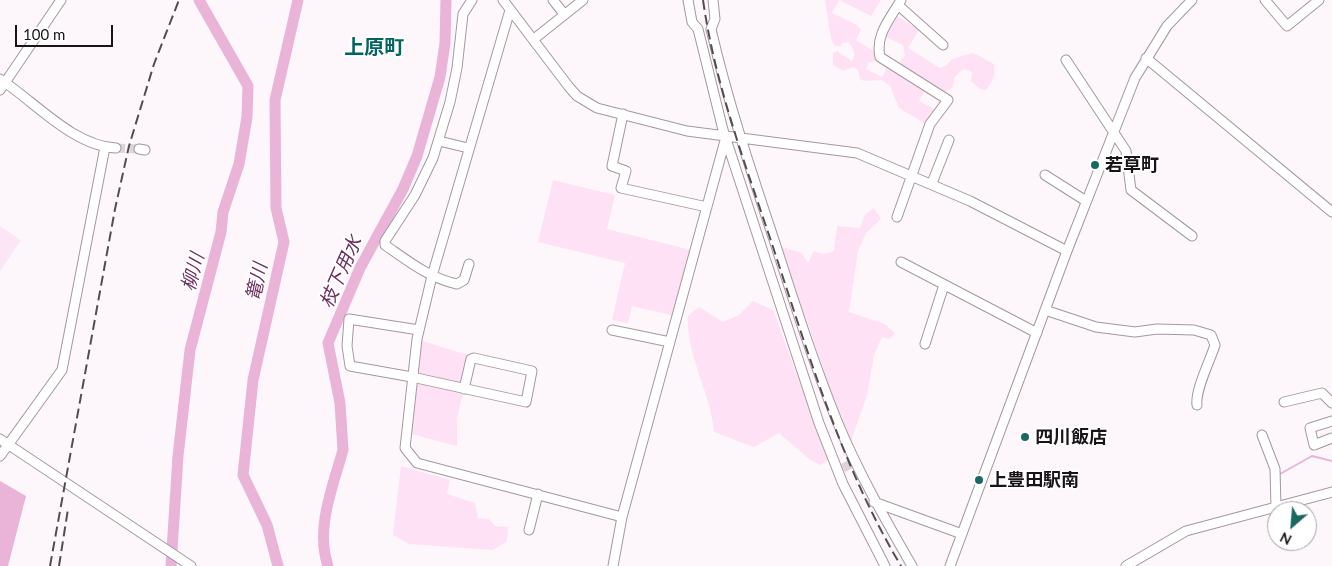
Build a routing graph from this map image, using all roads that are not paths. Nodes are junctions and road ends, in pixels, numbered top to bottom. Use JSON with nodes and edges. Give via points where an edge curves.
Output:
{"nodes":[{"id":1,"x":61,"y":0,"type":"edge"},
{"id":2,"x":472,"y":0,"type":"edge"},
{"id":3,"x":503,"y":0,"type":"edge"},
{"id":4,"x":553,"y":0,"type":"edge"},
{"id":5,"x":583,"y":0,"type":"edge"},
{"id":6,"x":688,"y":0,"type":"edge"},
{"id":7,"x":713,"y":0,"type":"edge"},
{"id":8,"x":1192,"y":0,"type":"edge"},
{"id":9,"x":1265,"y":0,"type":"edge"},
{"id":10,"x":1319,"y":0,"type":"edge"},
{"id":11,"x":899,"y":2,"type":"edge"},
{"id":12,"x":510,"y":10,"type":"junction"},
{"id":13,"x":564,"y":14,"type":"junction"},
{"id":14,"x":534,"y":38,"type":"junction"},
{"id":15,"x":943,"y":45,"type":"dead end"},
{"id":16,"x":1146,"y":58,"type":"junction"},
{"id":17,"x":1066,"y":60,"type":"dead end"},
{"id":18,"x":2,"y":84,"type":"edge"},
{"id":19,"x":623,"y":114,"type":"junction"},
{"id":20,"x":1112,"y":130,"type":"junction"},
{"id":21,"x":726,"y":137,"type":"junction"},
{"id":22,"x":742,"y":137,"type":"junction"},
{"id":23,"x":948,"y":140,"type":"dead end"},
{"id":24,"x":439,"y":141,"type":"junction"},
{"id":25,"x":105,"y":148,"type":"junction"},
{"id":26,"x":116,"y":148,"type":"tunnel mouth"},
{"id":27,"x":468,"y":148,"type":"junction"},
{"id":28,"x":912,"y":175,"type":"junction"},
{"id":29,"x":1045,"y":175,"type":"dead end"},
{"id":30,"x":932,"y":183,"type":"junction"},
{"id":31,"x":1086,"y":201,"type":"junction"},
{"id":32,"x":707,"y":206,"type":"junction"},
{"id":33,"x":1332,"y":212,"type":"edge"},
{"id":34,"x":897,"y":217,"type":"dead end"},
{"id":35,"x":1192,"y":236,"type":"dead end"},
{"id":36,"x":1067,"y":251,"type":"junction"},
{"id":37,"x":901,"y":262,"type":"dead end"},
{"id":38,"x":469,"y":264,"type":"dead end"},
{"id":39,"x":432,"y":276,"type":"junction"},
{"id":40,"x":944,"y":285,"type":"junction"},
{"id":41,"x":1045,"y":310,"type":"junction"},
{"id":42,"x":419,"y":330,"type":"junction"},
{"id":43,"x":612,"y":330,"type":"dead end"},
{"id":44,"x":1037,"y":332,"type":"junction"},
{"id":45,"x":670,"y":342,"type":"junction"},
{"id":46,"x":925,"y":344,"type":"dead end"},
{"id":47,"x":412,"y":376,"type":"junction"},
{"id":48,"x":464,"y":389,"type":"junction"},
{"id":49,"x":1284,"y":402,"type":"dead end"},
{"id":50,"x":1332,"y":403,"type":"edge"},
{"id":51,"x":1197,"y":405,"type":"dead end"},
{"id":52,"x":1332,"y":421,"type":"edge"},
{"id":53,"x":1262,"y":435,"type":"dead end"},
{"id":54,"x":1332,"y":438,"type":"edge"},
{"id":55,"x":4,"y":442,"type":"edge"},
{"id":56,"x":0,"y":456,"type":"edge"},
{"id":57,"x":847,"y":466,"type":"junction"},
{"id":58,"x":1332,"y":492,"type":"edge"},
{"id":59,"x":538,"y":494,"type":"junction"},
{"id":60,"x":1276,"y":501,"type":"edge"},
{"id":61,"x":1296,"y":501,"type":"edge"},
{"id":62,"x":874,"y":502,"type":"junction"},
{"id":63,"x":1267,"y":508,"type":"edge"},
{"id":64,"x":622,"y":517,"type":"junction"},
{"id":65,"x":529,"y":530,"type":"dead end"},
{"id":66,"x":962,"y":534,"type":"junction"},
{"id":67,"x":191,"y":566,"type":"edge"},
{"id":68,"x":613,"y":566,"type":"edge"},
{"id":69,"x":885,"y":566,"type":"edge"},
{"id":70,"x":912,"y":566,"type":"edge"},
{"id":71,"x":950,"y":566,"type":"edge"},
{"id":72,"x":1126,"y":566,"type":"edge"}],
"edges":[{"from":1,"to":18,"type":"street"},
{"from":2,"to":24,"type":"street","via":[[463,14],[457,68]]},
{"from":3,"to":12,"type":"street"},
{"from":4,"to":13,"type":"street"},
{"from":5,"to":13,"type":"street"},
{"from":6,"to":21,"type":"street"},
{"from":7,"to":22,"type":"street","via":[[715,19],[711,29],[727,96]]},
{"from":8,"to":16,"type":"street","via":[[1167,26]]},
{"from":9,"to":10,"type":"street","via":[[1287,26]]},
{"from":11,"to":15,"type":"street"},
{"from":11,"to":28,"type":"street","via":[[880,35],[880,58],[948,100],[930,124]]},
{"from":12,"to":14,"type":"street"},
{"from":12,"to":27,"type":"street"},
{"from":13,"to":14,"type":"street"},
{"from":14,"to":19,"type":"street","via":[[557,74],[578,96],[598,108]]},
{"from":16,"to":20,"type":"street"},
{"from":16,"to":33,"type":"street"},
{"from":17,"to":20,"type":"street"},
{"from":18,"to":25,"type":"street","via":[[58,124]]},
{"from":19,"to":21,"type":"street","via":[[687,131]]},
{"from":19,"to":32,"type":"street","via":[[612,166],[626,171],[621,188]]},
{"from":20,"to":31,"type":"street"},
{"from":20,"to":35,"type":"street","via":[[1126,150],[1131,190]]},
{"from":21,"to":22,"type":"street"},
{"from":21,"to":32,"type":"street"},
{"from":21,"to":57,"type":"street","via":[[820,423]]},
{"from":22,"to":28,"type":"street","via":[[857,152]]},
{"from":22,"to":57,"type":"street","via":[[787,280],[837,421]]},
{"from":23,"to":30,"type":"street"},
{"from":24,"to":27,"type":"street"},
{"from":24,"to":39,"type":"street","via":[[415,195],[385,241]]},
{"from":25,"to":26,"type":"street"},
{"from":25,"to":55,"type":"street","via":[[62,370]]},
{"from":27,"to":39,"type":"street"},
{"from":28,"to":30,"type":"street"},
{"from":28,"to":34,"type":"street"},
{"from":29,"to":31,"type":"street"},
{"from":30,"to":36,"type":"street"},
{"from":31,"to":36,"type":"street"},
{"from":32,"to":45,"type":"street"},
{"from":36,"to":41,"type":"street"},
{"from":37,"to":40,"type":"street"},
{"from":38,"to":39,"type":"street","via":[[466,277],[457,284]]},
{"from":39,"to":42,"type":"street"},
{"from":40,"to":44,"type":"street"},
{"from":40,"to":46,"type":"street"},
{"from":41,"to":44,"type":"street"},
{"from":41,"to":51,"type":"street","via":[[1096,327],[1135,332],[1194,330],[1211,335],[1216,345],[1199,387]]},
{"from":42,"to":47,"type":"street"},
{"from":42,"to":47,"type":"street","via":[[349,319],[346,346],[351,368]]},
{"from":43,"to":45,"type":"street"},
{"from":44,"to":66,"type":"street"},
{"from":45,"to":64,"type":"street"},
{"from":47,"to":48,"type":"street"},
{"from":47,"to":59,"type":"street","via":[[405,448],[412,460]]},
{"from":48,"to":48,"type":"street","via":[[526,402],[532,371],[470,359]]},
{"from":49,"to":50,"type":"street","via":[[1322,393]]},
{"from":52,"to":54,"type":"street","via":[[1310,428],[1314,445]]},
{"from":53,"to":60,"type":"street","via":[[1275,469]]},
{"from":55,"to":56,"type":"street"},
{"from":55,"to":67,"type":"street"},
{"from":57,"to":62,"type":"street"},
{"from":57,"to":69,"type":"street"},
{"from":58,"to":61,"type":"street"},
{"from":59,"to":64,"type":"street"},
{"from":59,"to":65,"type":"street"},
{"from":62,"to":66,"type":"street"},
{"from":62,"to":70,"type":"street"},
{"from":63,"to":72,"type":"street","via":[[1186,531]]},
{"from":64,"to":68,"type":"street"},
{"from":66,"to":71,"type":"street"}]}
